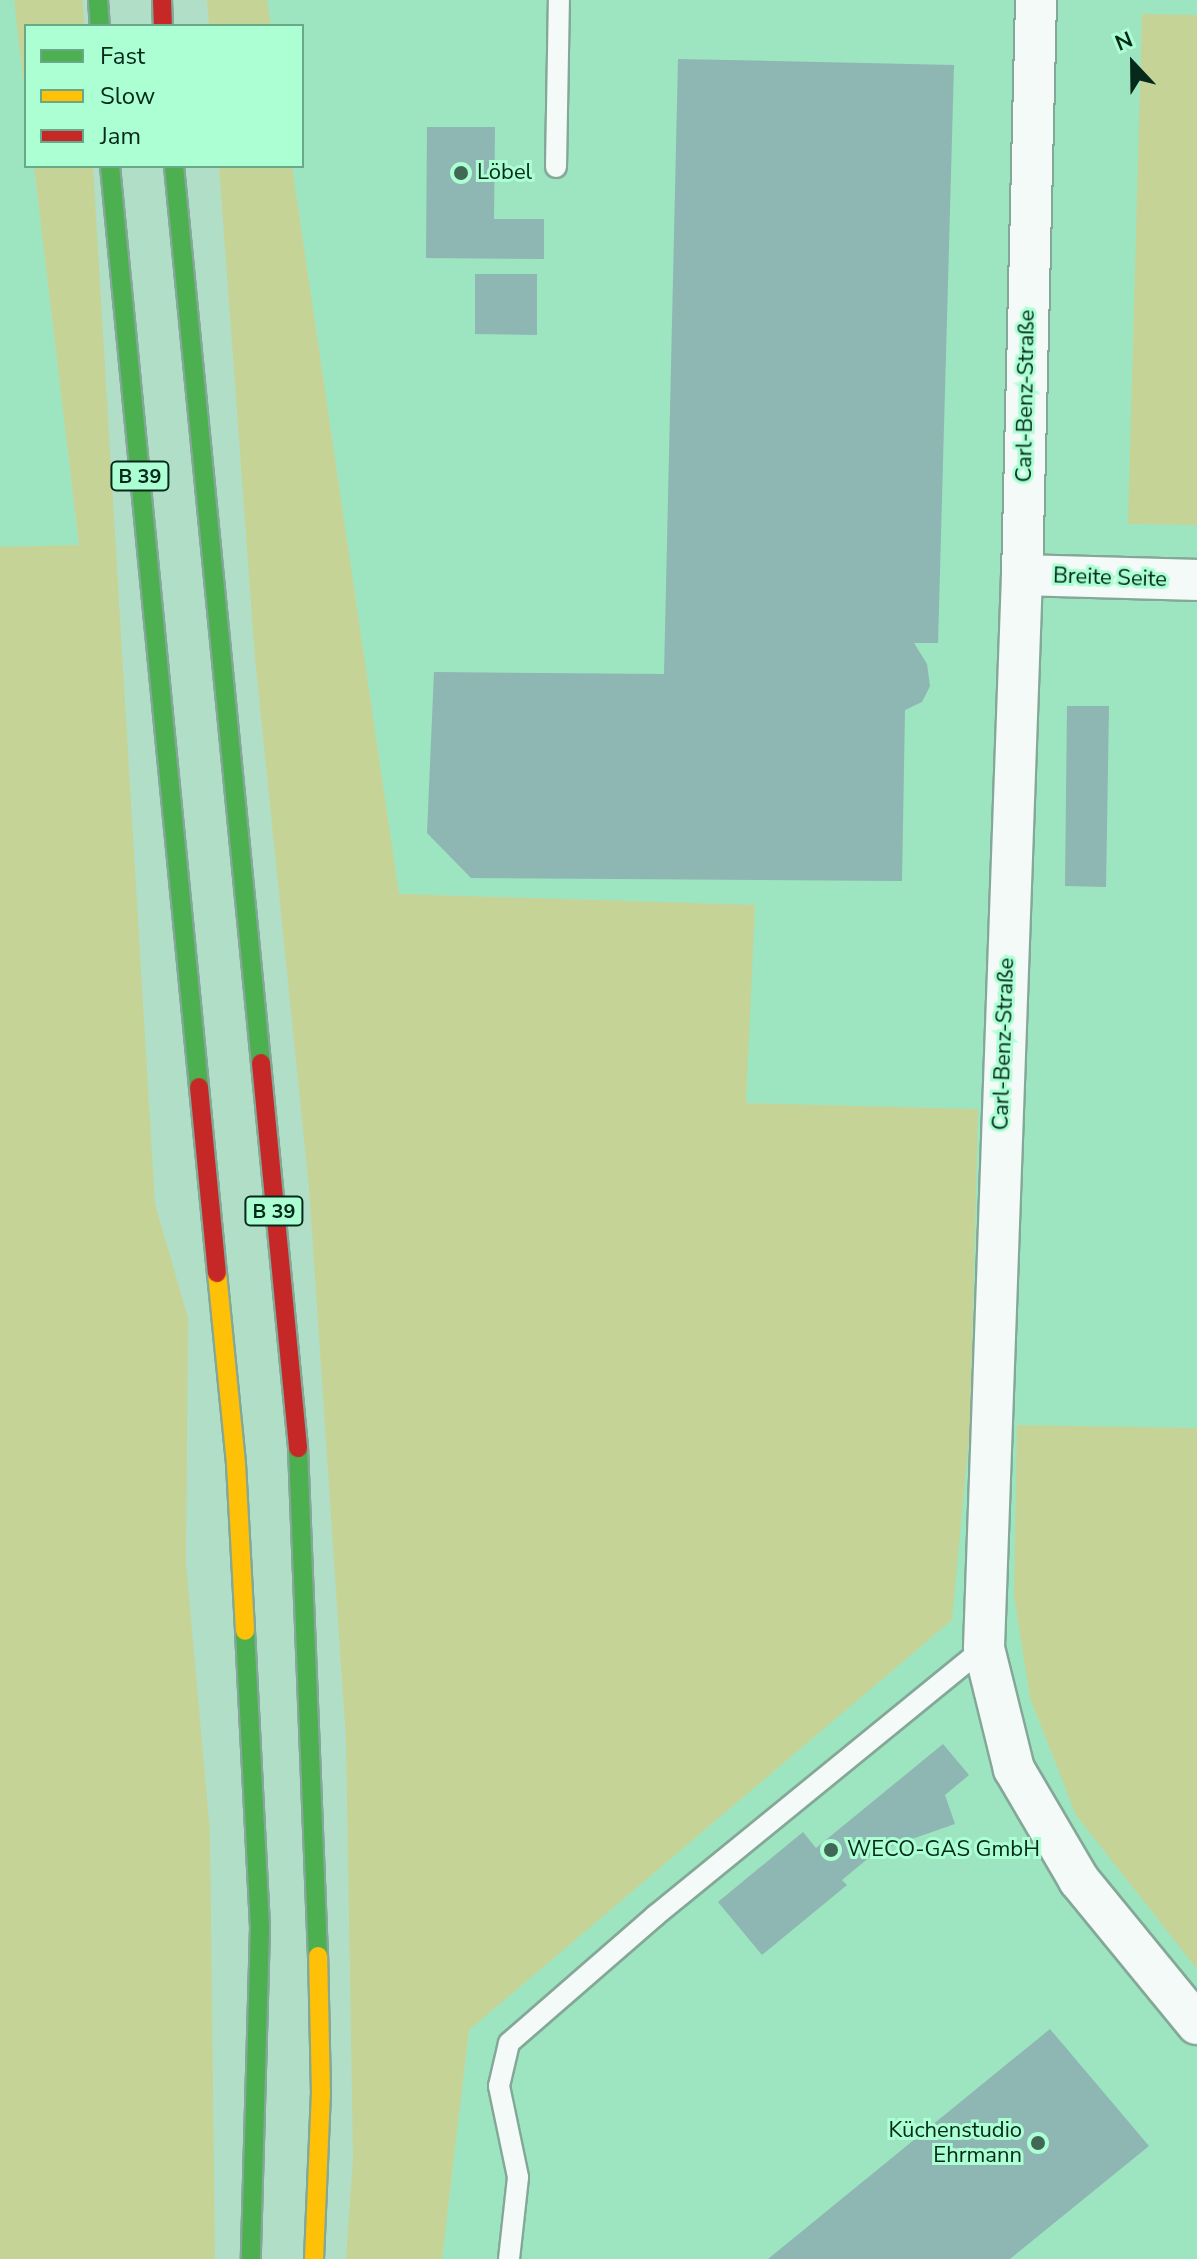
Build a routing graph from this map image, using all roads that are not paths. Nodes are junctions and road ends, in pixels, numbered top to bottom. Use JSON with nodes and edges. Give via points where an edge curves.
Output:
{"nodes":[{"id":1,"x":98,"y":0,"type":"edge"},
{"id":2,"x":162,"y":0,"type":"edge"},
{"id":3,"x":559,"y":0,"type":"edge"},
{"id":4,"x":1036,"y":0,"type":"edge"},
{"id":5,"x":100,"y":24,"type":"edge"},
{"id":6,"x":163,"y":24,"type":"edge"},
{"id":7,"x":556,"y":167,"type":"dead end"},
{"id":8,"x":110,"y":168,"type":"edge"},
{"id":9,"x":174,"y":168,"type":"edge"},
{"id":10,"x":1022,"y":575,"type":"junction"},
{"id":11,"x":1197,"y":580,"type":"edge"},
{"id":12,"x":984,"y":1648,"type":"junction"},
{"id":13,"x":1197,"y":2024,"type":"edge"},
{"id":14,"x":251,"y":2259,"type":"edge"},
{"id":15,"x":314,"y":2259,"type":"edge"},
{"id":16,"x":509,"y":2259,"type":"edge"}],
"edges":[{"from":1,"to":5,"type":"highway"},
{"from":2,"to":6,"type":"highway"},
{"from":3,"to":7,"type":"lane"},
{"from":4,"to":10,"type":"street","name":"Carl-Benz-Straße"},
{"from":8,"to":14,"type":"highway","number":"B 39","via":[[236,1464],[260,1928]]},
{"from":9,"to":15,"type":"highway","number":"B 39","via":[[298,1449],[321,2078]]},
{"from":10,"to":11,"type":"street","name":"Breite Seite"},
{"from":10,"to":12,"type":"street","name":"Carl-Benz-Straße"},
{"from":12,"to":13,"type":"street","name":"Carl-Benz-Straße","via":[[1014,1769],[1079,1880]]},
{"from":12,"to":16,"type":"lane","via":[[655,1916],[509,2043],[499,2086],[518,2177]]}]}
